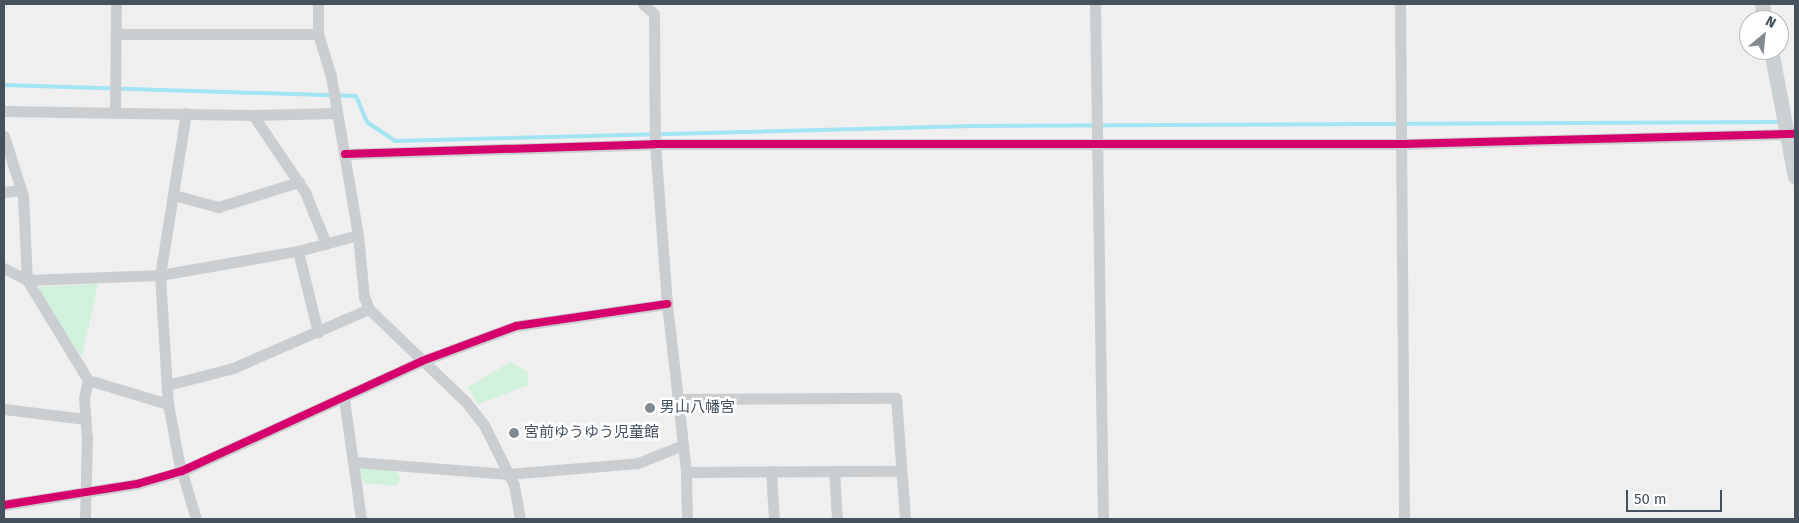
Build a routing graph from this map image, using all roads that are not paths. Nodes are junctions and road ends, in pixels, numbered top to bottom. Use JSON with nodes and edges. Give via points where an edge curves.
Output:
{"nodes":[{"id":1,"x":116,"y":4,"type":"edge"},
{"id":2,"x":318,"y":4,"type":"edge"},
{"id":3,"x":643,"y":4,"type":"edge"},
{"id":4,"x":1095,"y":4,"type":"edge"},
{"id":5,"x":1400,"y":4,"type":"edge"},
{"id":6,"x":116,"y":34,"type":"junction"},
{"id":7,"x":318,"y":34,"type":"junction"},
{"id":8,"x":1773,"y":60,"type":"edge"},
{"id":9,"x":4,"y":111,"type":"edge"},
{"id":10,"x":115,"y":113,"type":"junction"},
{"id":11,"x":186,"y":113,"type":"junction"},
{"id":12,"x":336,"y":113,"type":"junction"},
{"id":13,"x":253,"y":115,"type":"junction"},
{"id":14,"x":1791,"y":134,"type":"edge"},
{"id":15,"x":4,"y":136,"type":"edge"},
{"id":16,"x":1097,"y":142,"type":"junction"},
{"id":17,"x":655,"y":144,"type":"junction"},
{"id":18,"x":1403,"y":144,"type":"junction"},
{"id":19,"x":345,"y":154,"type":"junction"},
{"id":20,"x":1795,"y":177,"type":"edge"},
{"id":21,"x":299,"y":182,"type":"junction"},
{"id":22,"x":21,"y":190,"type":"junction"},
{"id":23,"x":4,"y":192,"type":"edge"},
{"id":24,"x":174,"y":195,"type":"junction"},
{"id":25,"x":358,"y":236,"type":"junction"},
{"id":26,"x":326,"y":244,"type":"junction"},
{"id":27,"x":298,"y":251,"type":"junction"},
{"id":28,"x":4,"y":268,"type":"edge"},
{"id":29,"x":160,"y":275,"type":"junction"},
{"id":30,"x":27,"y":280,"type":"junction"},
{"id":31,"x":667,"y":304,"type":"junction"},
{"id":32,"x":369,"y":309,"type":"junction"},
{"id":33,"x":318,"y":333,"type":"junction"},
{"id":34,"x":422,"y":362,"type":"junction"},
{"id":35,"x":88,"y":380,"type":"junction"},
{"id":36,"x":167,"y":385,"type":"junction"},
{"id":37,"x":344,"y":399,"type":"junction"},
{"id":38,"x":679,"y":399,"type":"junction"},
{"id":39,"x":168,"y":404,"type":"junction"},
{"id":40,"x":4,"y":409,"type":"edge"},
{"id":41,"x":86,"y":419,"type":"junction"},
{"id":42,"x":683,"y":445,"type":"junction"},
{"id":43,"x":355,"y":462,"type":"junction"},
{"id":44,"x":182,"y":471,"type":"junction"},
{"id":45,"x":771,"y":471,"type":"junction"},
{"id":46,"x":834,"y":471,"type":"junction"},
{"id":47,"x":901,"y":471,"type":"junction"},
{"id":48,"x":686,"y":472,"type":"junction"},
{"id":49,"x":508,"y":474,"type":"junction"},
{"id":50,"x":86,"y":493,"type":"junction"},
{"id":51,"x":4,"y":505,"type":"edge"},
{"id":52,"x":85,"y":519,"type":"edge"},
{"id":53,"x":196,"y":519,"type":"edge"},
{"id":54,"x":361,"y":519,"type":"edge"},
{"id":55,"x":520,"y":519,"type":"edge"},
{"id":56,"x":687,"y":519,"type":"edge"},
{"id":57,"x":774,"y":519,"type":"edge"},
{"id":58,"x":837,"y":519,"type":"edge"},
{"id":59,"x":905,"y":519,"type":"edge"},
{"id":60,"x":1103,"y":519,"type":"edge"},
{"id":61,"x":1404,"y":519,"type":"edge"}],
"edges":[{"from":1,"to":6,"type":"street"},
{"from":2,"to":7,"type":"street"},
{"from":3,"to":17,"type":"street","via":[[654,14]]},
{"from":4,"to":16,"type":"street"},
{"from":5,"to":18,"type":"street"},
{"from":6,"to":7,"type":"street"},
{"from":6,"to":10,"type":"street"},
{"from":7,"to":12,"type":"street","via":[[332,76]]},
{"from":8,"to":14,"type":"main road"},
{"from":9,"to":10,"type":"street"},
{"from":10,"to":11,"type":"street"},
{"from":11,"to":13,"type":"street"},
{"from":11,"to":24,"type":"street"},
{"from":12,"to":13,"type":"street"},
{"from":12,"to":19,"type":"street"},
{"from":13,"to":21,"type":"street"},
{"from":14,"to":18,"type":"street"},
{"from":14,"to":20,"type":"main road"},
{"from":15,"to":22,"type":"street"},
{"from":16,"to":17,"type":"street"},
{"from":16,"to":18,"type":"street"},
{"from":16,"to":60,"type":"street"},
{"from":17,"to":19,"type":"street"},
{"from":17,"to":31,"type":"street"},
{"from":18,"to":61,"type":"street"},
{"from":19,"to":25,"type":"street"},
{"from":21,"to":24,"type":"street","via":[[218,207]]},
{"from":21,"to":26,"type":"street"},
{"from":22,"to":23,"type":"street"},
{"from":22,"to":30,"type":"street"},
{"from":24,"to":29,"type":"street"},
{"from":25,"to":26,"type":"street"},
{"from":25,"to":32,"type":"street","via":[[364,297]]},
{"from":26,"to":27,"type":"street"},
{"from":27,"to":29,"type":"street"},
{"from":27,"to":33,"type":"street"},
{"from":28,"to":30,"type":"street"},
{"from":29,"to":30,"type":"street"},
{"from":29,"to":36,"type":"street"},
{"from":30,"to":35,"type":"street"},
{"from":31,"to":34,"type":"street","via":[[516,326]]},
{"from":31,"to":38,"type":"street","via":[[674,384]]},
{"from":32,"to":33,"type":"street"},
{"from":32,"to":34,"type":"street"},
{"from":33,"to":36,"type":"street","via":[[233,368]]},
{"from":34,"to":37,"type":"street"},
{"from":34,"to":49,"type":"street","via":[[466,402],[484,425]]},
{"from":35,"to":39,"type":"street"},
{"from":35,"to":41,"type":"street","via":[[84,398]]},
{"from":36,"to":39,"type":"street"},
{"from":37,"to":43,"type":"street"},
{"from":37,"to":44,"type":"street"},
{"from":38,"to":42,"type":"street"},
{"from":38,"to":47,"type":"street","via":[[896,398]]},
{"from":39,"to":44,"type":"street"},
{"from":40,"to":41,"type":"street"},
{"from":41,"to":50,"type":"street"},
{"from":42,"to":48,"type":"street"},
{"from":42,"to":49,"type":"street","via":[[638,462]]},
{"from":43,"to":49,"type":"street"},
{"from":43,"to":54,"type":"street"},
{"from":44,"to":50,"type":"street"},
{"from":44,"to":53,"type":"street"},
{"from":45,"to":46,"type":"street"},
{"from":45,"to":48,"type":"street"},
{"from":45,"to":57,"type":"street"},
{"from":46,"to":47,"type":"street"},
{"from":46,"to":58,"type":"street"},
{"from":47,"to":59,"type":"street"},
{"from":48,"to":56,"type":"street"},
{"from":49,"to":55,"type":"street","via":[[514,485]]},
{"from":50,"to":51,"type":"street"},
{"from":50,"to":52,"type":"street"}]}
